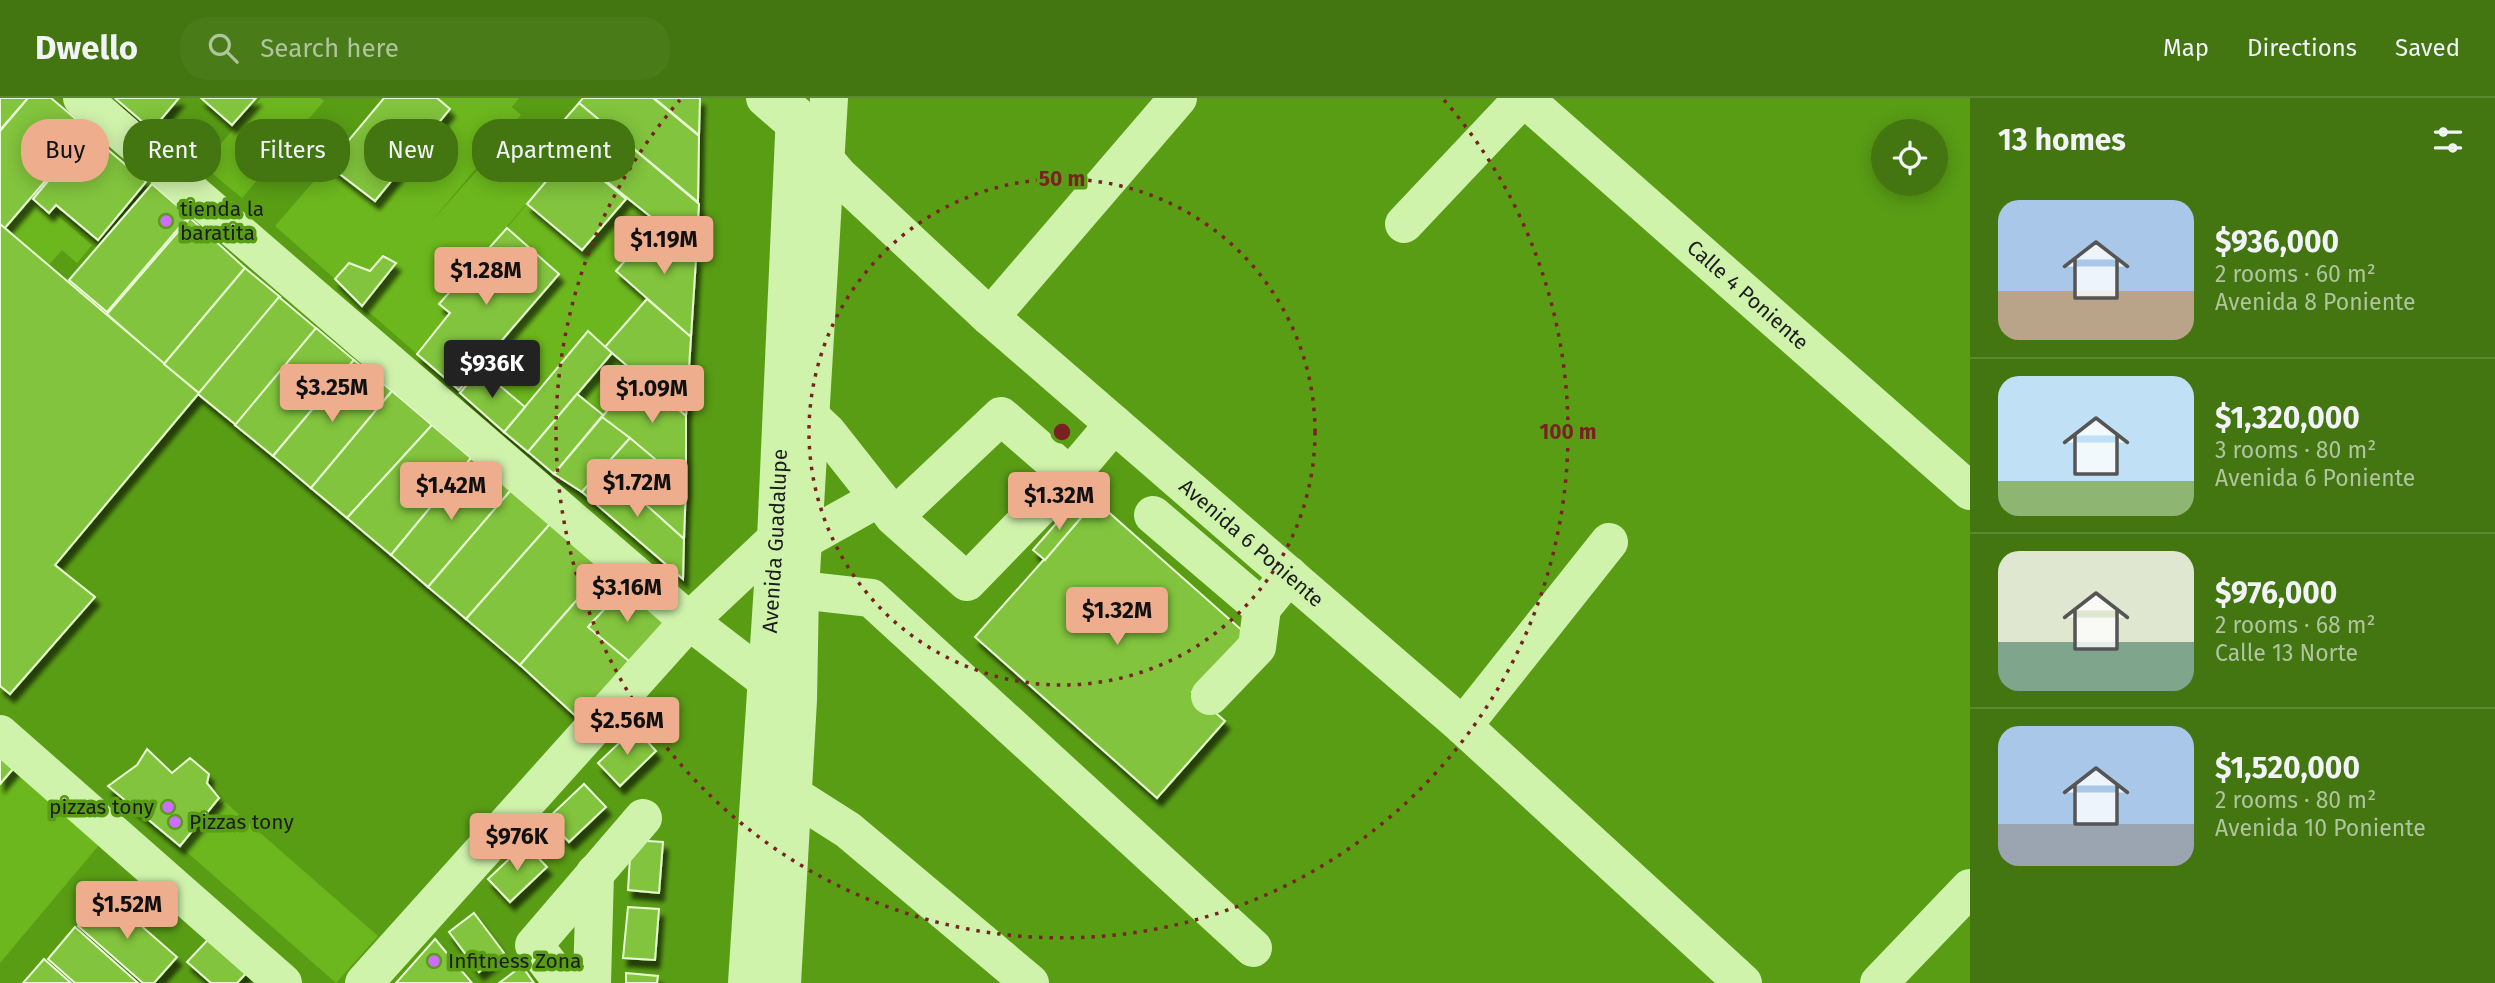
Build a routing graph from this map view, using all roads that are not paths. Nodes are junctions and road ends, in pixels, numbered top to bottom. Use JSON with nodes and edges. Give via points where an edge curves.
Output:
{"nodes":[{"id":1,"x":82,"y":98,"type":"edge"},
{"id":2,"x":765,"y":98,"type":"edge"},
{"id":3,"x":829,"y":98,"type":"edge"},
{"id":4,"x":1178,"y":98,"type":"edge"},
{"id":5,"x":1524,"y":98,"type":"edge"},
{"id":6,"x":796,"y":111,"type":"edge"},
{"id":7,"x":826,"y":163,"type":"junction"},
{"id":8,"x":1404,"y":224,"type":"dead end"},
{"id":9,"x":990,"y":317,"type":"junction"},
{"id":10,"x":811,"y":417,"type":"junction"},
{"id":11,"x":1114,"y":424,"type":"junction"},
{"id":12,"x":1070,"y":476,"type":"junction"},
{"id":13,"x":1970,"y":491,"type":"edge"},
{"id":14,"x":887,"y":508,"type":"junction"},
{"id":15,"x":1153,"y":514,"type":"dead end"},
{"id":16,"x":790,"y":540,"type":"junction"},
{"id":17,"x":1609,"y":542,"type":"dead end"},
{"id":18,"x":1289,"y":575,"type":"junction"},
{"id":19,"x":800,"y":590,"type":"junction"},
{"id":20,"x":1262,"y":608,"type":"junction"},
{"id":21,"x":689,"y":621,"type":"junction"},
{"id":22,"x":766,"y":680,"type":"junction"},
{"id":23,"x":1210,"y":696,"type":"dead end"},
{"id":24,"x":1464,"y":726,"type":"junction"},
{"id":25,"x":0,"y":734,"type":"edge"},
{"id":26,"x":792,"y":798,"type":"junction"},
{"id":27,"x":643,"y":818,"type":"dead end"},
{"id":28,"x":595,"y":873,"type":"junction"},
{"id":29,"x":1968,"y":893,"type":"edge"},
{"id":30,"x":1253,"y":948,"type":"dead end"},
{"id":31,"x":283,"y":983,"type":"edge"},
{"id":32,"x":364,"y":983,"type":"edge"},
{"id":33,"x":563,"y":983,"type":"edge"},
{"id":34,"x":592,"y":983,"type":"edge"},
{"id":35,"x":747,"y":983,"type":"edge"},
{"id":36,"x":782,"y":983,"type":"edge"},
{"id":37,"x":1030,"y":983,"type":"edge"},
{"id":38,"x":1743,"y":983,"type":"edge"},
{"id":39,"x":1879,"y":983,"type":"edge"}],
"edges":[{"from":1,"to":21,"type":"street"},
{"from":2,"to":6,"type":"street","name":"Avenida 6 Poniente"},
{"from":3,"to":7,"type":"street","name":"Avenida Guadalupe"},
{"from":4,"to":9,"type":"street"},
{"from":5,"to":8,"type":"street"},
{"from":5,"to":13,"type":"street","name":"Calle 4 Poniente"},
{"from":6,"to":7,"type":"street","name":"Avenida 6 Poniente"},
{"from":6,"to":16,"type":"street","name":"Avenida Guadalupe"},
{"from":7,"to":9,"type":"street","name":"Avenida 6 Poniente"},
{"from":7,"to":10,"type":"street","name":"Avenida Guadalupe"},
{"from":9,"to":11,"type":"street","name":"Avenida 6 Poniente"},
{"from":10,"to":14,"type":"street"},
{"from":10,"to":16,"type":"street","name":"Avenida Guadalupe"},
{"from":11,"to":12,"type":"street"},
{"from":11,"to":18,"type":"street","name":"Avenida 6 Poniente"},
{"from":12,"to":14,"type":"street","via":[[1001,416]]},
{"from":12,"to":14,"type":"street","via":[[967,582]]},
{"from":14,"to":16,"type":"street"},
{"from":15,"to":20,"type":"street"},
{"from":16,"to":19,"type":"street","name":"Avenida Guadalupe"},
{"from":16,"to":21,"type":"street"},
{"from":16,"to":22,"type":"street","name":"Avenida Guadalupe"},
{"from":17,"to":24,"type":"street"},
{"from":18,"to":20,"type":"street"},
{"from":18,"to":24,"type":"street","name":"Avenida 6 Poniente"},
{"from":19,"to":26,"type":"street","name":"Avenida Guadalupe"},
{"from":19,"to":30,"type":"street","via":[[872,598]]},
{"from":20,"to":23,"type":"street","via":[[1257,647]]},
{"from":21,"to":22,"type":"street"},
{"from":21,"to":32,"type":"street"},
{"from":22,"to":35,"type":"street","name":"Avenida Guadalupe"},
{"from":24,"to":38,"type":"street","name":"Avenida 6 Poniente"},
{"from":25,"to":31,"type":"street"},
{"from":26,"to":36,"type":"street","name":"Avenida Guadalupe"},
{"from":26,"to":37,"type":"street","via":[[849,830]]},
{"from":27,"to":28,"type":"street"},
{"from":28,"to":33,"type":"street","via":[[534,944]]},
{"from":28,"to":34,"type":"street"},
{"from":29,"to":39,"type":"street"}]}
